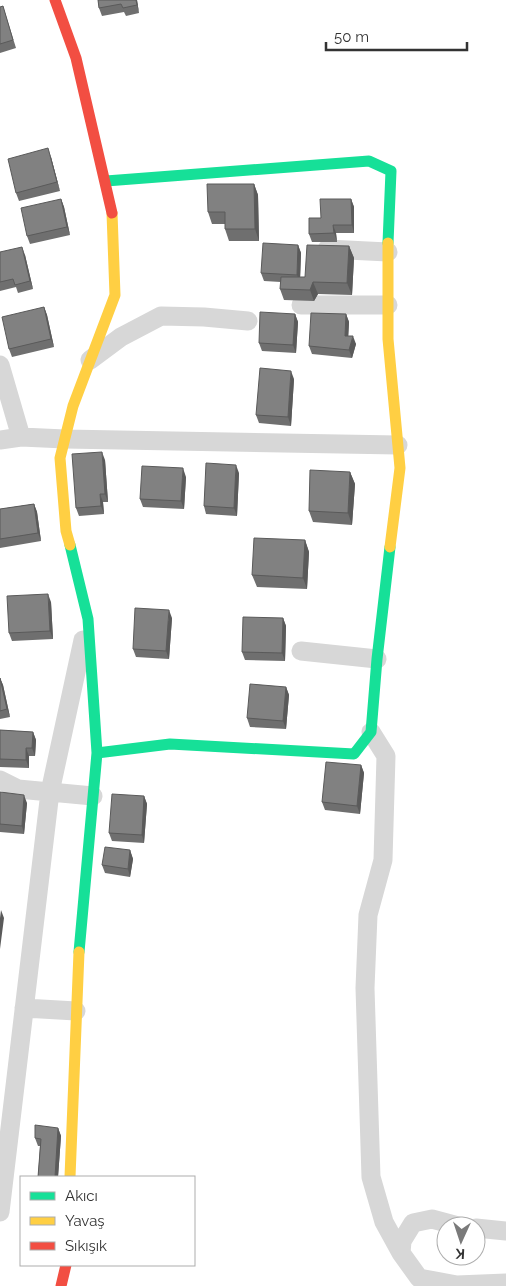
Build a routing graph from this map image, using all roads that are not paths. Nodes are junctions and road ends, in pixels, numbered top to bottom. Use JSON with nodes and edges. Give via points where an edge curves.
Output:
{"nodes":[{"id":1,"x":55,"y":0,"type":"edge"},
{"id":2,"x":106,"y":181,"type":"junction"},
{"id":3,"x":319,"y":249,"type":"edge"},
{"id":4,"x":388,"y":252,"type":"junction"},
{"id":5,"x":301,"y":305,"type":"dead end"},
{"id":6,"x":388,"y":305,"type":"junction"},
{"id":7,"x":248,"y":321,"type":"dead end"},
{"id":8,"x":90,"y":360,"type":"junction"},
{"id":9,"x":0,"y":365,"type":"edge"},
{"id":10,"x":21,"y":436,"type":"junction"},
{"id":11,"x":65,"y":439,"type":"junction"},
{"id":12,"x":0,"y":440,"type":"edge"},
{"id":13,"x":398,"y":445,"type":"junction"},
{"id":14,"x":88,"y":619,"type":"junction"},
{"id":15,"x":300,"y":651,"type":"dead end"},
{"id":16,"x":377,"y":659,"type":"junction"},
{"id":17,"x":371,"y":732,"type":"junction"},
{"id":18,"x":98,"y":754,"type":"junction"},
{"id":19,"x":0,"y":780,"type":"edge"},
{"id":20,"x":50,"y":792,"type":"junction"},
{"id":21,"x":93,"y":796,"type":"junction"},
{"id":22,"x":24,"y":1008,"type":"junction"},
{"id":23,"x":76,"y":1011,"type":"junction"},
{"id":24,"x":70,"y":1176,"type":"edge"},
{"id":25,"x":0,"y":1212,"type":"edge"},
{"id":26,"x":436,"y":1221,"type":"edge"},
{"id":27,"x":486,"y":1229,"type":"edge"},
{"id":28,"x":506,"y":1231,"type":"edge"},
{"id":29,"x":400,"y":1253,"type":"junction"},
{"id":30,"x":66,"y":1266,"type":"edge"},
{"id":31,"x":506,"y":1283,"type":"edge"},
{"id":32,"x":483,"y":1284,"type":"edge"},
{"id":33,"x":62,"y":1286,"type":"edge"}],
"edges":[{"from":1,"to":2,"type":"street","via":[[76,58]]},
{"from":2,"to":4,"type":"street","via":[[368,161],[391,171]]},
{"from":2,"to":8,"type":"street","via":[[113,216],[115,295]]},
{"from":3,"to":4,"type":"street"},
{"from":4,"to":6,"type":"street"},
{"from":5,"to":6,"type":"street"},
{"from":6,"to":13,"type":"street"},
{"from":7,"to":8,"type":"street","via":[[161,316],[121,337]]},
{"from":8,"to":11,"type":"street"},
{"from":9,"to":10,"type":"street"},
{"from":10,"to":11,"type":"street"},
{"from":10,"to":12,"type":"street"},
{"from":11,"to":13,"type":"street"},
{"from":11,"to":14,"type":"street","via":[[60,458],[66,531]]},
{"from":13,"to":16,"type":"street","via":[[400,468]]},
{"from":14,"to":18,"type":"street"},
{"from":14,"to":20,"type":"street"},
{"from":15,"to":16,"type":"street"},
{"from":16,"to":17,"type":"street"},
{"from":17,"to":18,"type":"street","via":[[354,754],[170,744]]},
{"from":17,"to":29,"type":"street","via":[[386,756],[383,860],[368,915],[365,988],[371,1177],[384,1222]]},
{"from":18,"to":21,"type":"street"},
{"from":19,"to":20,"type":"street","via":[[18,788]]},
{"from":20,"to":21,"type":"street"},
{"from":20,"to":22,"type":"street"},
{"from":21,"to":23,"type":"street","via":[[79,940]]},
{"from":22,"to":23,"type":"street"},
{"from":22,"to":25,"type":"street"},
{"from":23,"to":24,"type":"street"},
{"from":26,"to":29,"type":"street","via":[[413,1223],[402,1242]]},
{"from":27,"to":28,"type":"street"},
{"from":29,"to":32,"type":"street","via":[[419,1278],[457,1285]]},
{"from":30,"to":33,"type":"street"},
{"from":31,"to":32,"type":"street"}]}
